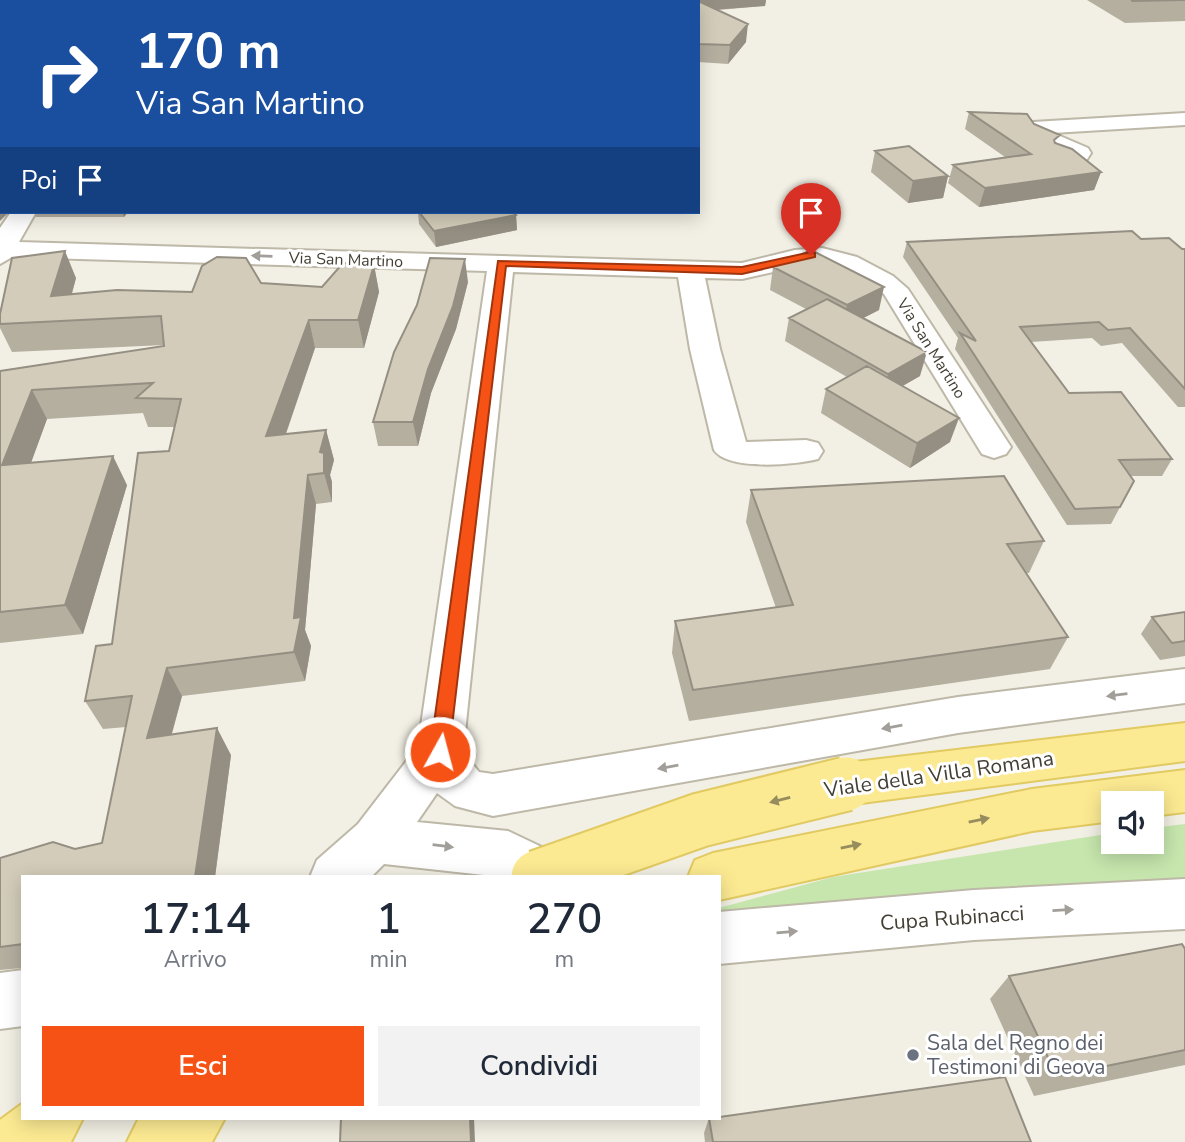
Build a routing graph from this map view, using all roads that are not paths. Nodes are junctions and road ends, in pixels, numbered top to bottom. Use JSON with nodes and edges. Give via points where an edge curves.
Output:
{"nodes":[{"id":1,"x":1185,"y":119,"type":"edge"},
{"id":2,"x":1061,"y":158,"type":"edge"},
{"id":3,"x":23,"y":214,"type":"edge"},
{"id":4,"x":1,"y":252,"type":"edge"},
{"id":5,"x":501,"y":263,"type":"junction"},
{"id":6,"x":690,"y":269,"type":"junction"},
{"id":7,"x":994,"y":447,"type":"dead end"},
{"id":8,"x":806,"y":451,"type":"dead end"},
{"id":9,"x":1185,"y":686,"type":"edge"},
{"id":10,"x":1185,"y":742,"type":"edge"},
{"id":11,"x":440,"y":752,"type":"junction"},
{"id":12,"x":1185,"y":791,"type":"edge"},
{"id":13,"x":375,"y":840,"type":"junction"},
{"id":14,"x":337,"y":875,"type":"edge"},
{"id":15,"x":544,"y":875,"type":"edge"},
{"id":16,"x":547,"y":875,"type":"edge"},
{"id":17,"x":721,"y":875,"type":"edge"},
{"id":18,"x":1185,"y":904,"type":"edge"},
{"id":19,"x":721,"y":938,"type":"edge"},
{"id":20,"x":21,"y":998,"type":"edge"},
{"id":21,"x":0,"y":1001,"type":"edge"},
{"id":22,"x":50,"y":1120,"type":"edge"},
{"id":23,"x":192,"y":1120,"type":"edge"},
{"id":24,"x":21,"y":1142,"type":"edge"},
{"id":25,"x":157,"y":1142,"type":"edge"}],
"edges":[{"from":1,"to":2,"type":"street","via":[[1033,128],[1080,153]]},
{"from":3,"to":4,"type":"street","name":"Via San Martino"},
{"from":5,"to":4,"type":"street","name":"Via San Martino","one_way":true},
{"from":5,"to":6,"type":"street","name":"Via San Martino"},
{"from":5,"to":11,"type":"street"},
{"from":6,"to":7,"type":"street","name":"Via San Martino","via":[[755,270],[811,255],[843,259],[876,276],[894,289]]},
{"from":6,"to":8,"type":"street","via":[[731,450]]},
{"from":9,"to":11,"type":"street","one_way":true,"via":[[958,715],[493,795],[469,793],[453,781]]},
{"from":10,"to":15,"type":"main road","name":"Viale della Villa Romana","one_way":true,"bridge":true,"via":[[846,784],[699,820]]},
{"from":11,"to":13,"type":"street"},
{"from":17,"to":12,"type":"main road","one_way":true,"via":[[1032,810]]},
{"from":13,"to":14,"type":"street"},
{"from":13,"to":16,"type":"street","one_way":true,"via":[[508,854]]},
{"from":19,"to":18,"type":"street","name":"Cupa Rubinacci","one_way":true,"via":[[974,915]]},
{"from":20,"to":21,"type":"street"},
{"from":22,"to":24,"type":"main road"},
{"from":23,"to":25,"type":"main road"}]}
